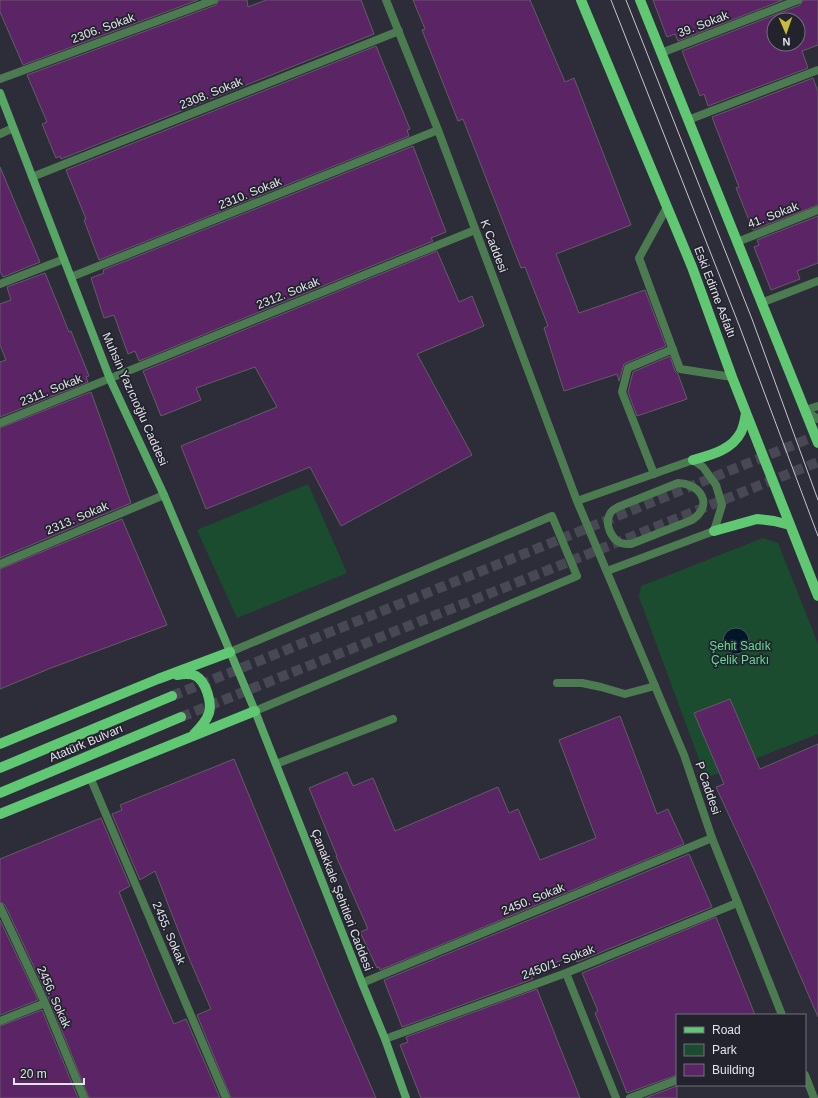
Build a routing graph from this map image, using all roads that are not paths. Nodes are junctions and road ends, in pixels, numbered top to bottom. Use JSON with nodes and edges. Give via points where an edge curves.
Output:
{"nodes":[{"id":1,"x":214,"y":0,"type":"edge"},
{"id":2,"x":386,"y":0,"type":"edge"},
{"id":3,"x":581,"y":0,"type":"edge"},
{"id":4,"x":640,"y":0,"type":"edge"},
{"id":5,"x":798,"y":0,"type":"edge"},
{"id":6,"x":399,"y":31,"type":"junction"},
{"id":7,"x":661,"y":53,"type":"junction"},
{"id":8,"x":818,"y":70,"type":"edge"},
{"id":9,"x":0,"y":79,"type":"edge"},
{"id":10,"x":0,"y":93,"type":"edge"},
{"id":11,"x":688,"y":120,"type":"junction"},
{"id":12,"x":13,"y":128,"type":"junction"},
{"id":13,"x":438,"y":130,"type":"junction"},
{"id":14,"x":0,"y":134,"type":"edge"},
{"id":15,"x":32,"y":177,"type":"junction"},
{"id":16,"x":667,"y":207,"type":"junction"},
{"id":17,"x":818,"y":210,"type":"edge"},
{"id":18,"x":475,"y":230,"type":"junction"},
{"id":19,"x":737,"y":242,"type":"junction"},
{"id":20,"x":64,"y":259,"type":"junction"},
{"id":21,"x":71,"y":278,"type":"junction"},
{"id":22,"x":818,"y":281,"type":"edge"},
{"id":23,"x":0,"y":284,"type":"edge"},
{"id":24,"x":761,"y":303,"type":"junction"},
{"id":25,"x":673,"y":349,"type":"junction"},
{"id":26,"x":732,"y":377,"type":"junction"},
{"id":27,"x":110,"y":379,"type":"junction"},
{"id":28,"x":818,"y":406,"type":"edge"},
{"id":29,"x":805,"y":410,"type":"junction"},
{"id":30,"x":746,"y":413,"type":"junction"},
{"id":31,"x":818,"y":419,"type":"edge"},
{"id":32,"x":0,"y":423,"type":"edge"},
{"id":33,"x":818,"y":443,"type":"edge"},
{"id":34,"x":693,"y":460,"type":"junction"},
{"id":35,"x":654,"y":474,"type":"junction"},
{"id":36,"x":164,"y":495,"type":"junction"},
{"id":37,"x":577,"y":501,"type":"junction"},
{"id":38,"x":790,"y":525,"type":"junction"},
{"id":39,"x":670,"y":529,"type":"joint"},
{"id":40,"x":714,"y":530,"type":"junction"},
{"id":41,"x":0,"y":564,"type":"edge"},
{"id":42,"x":607,"y":571,"type":"junction"},
{"id":43,"x":818,"y":596,"type":"edge"},
{"id":44,"x":230,"y":652,"type":"junction"},
{"id":45,"x":158,"y":679,"type":"junction"},
{"id":46,"x":556,"y":683,"type":"dead end"},
{"id":47,"x":655,"y":686,"type":"junction"},
{"id":48,"x":172,"y":696,"type":"tunnel mouth"},
{"id":49,"x":256,"y":711,"type":"junction"},
{"id":50,"x":181,"y":718,"type":"tunnel mouth"},
{"id":51,"x":393,"y":719,"type":"dead end"},
{"id":52,"x":190,"y":737,"type":"junction"},
{"id":53,"x":0,"y":744,"type":"edge"},
{"id":54,"x":276,"y":764,"type":"junction"},
{"id":55,"x":0,"y":768,"type":"edge"},
{"id":56,"x":90,"y":777,"type":"junction"},
{"id":57,"x":0,"y":793,"type":"edge"},
{"id":58,"x":0,"y":814,"type":"edge"},
{"id":59,"x":712,"y":838,"type":"junction"},
{"id":60,"x":738,"y":903,"type":"junction"},
{"id":61,"x":0,"y":907,"type":"edge"},
{"id":62,"x":566,"y":973,"type":"junction"},
{"id":63,"x":362,"y":983,"type":"junction"},
{"id":64,"x":45,"y":1003,"type":"junction"},
{"id":65,"x":782,"y":1014,"type":"edge"},
{"id":66,"x":0,"y":1021,"type":"edge"},
{"id":67,"x":386,"y":1039,"type":"junction"},
{"id":68,"x":806,"y":1078,"type":"edge"},
{"id":69,"x":676,"y":1080,"type":"edge"},
{"id":70,"x":84,"y":1098,"type":"edge"},
{"id":71,"x":226,"y":1098,"type":"edge"},
{"id":72,"x":406,"y":1098,"type":"edge"},
{"id":73,"x":616,"y":1098,"type":"edge"},
{"id":74,"x":630,"y":1098,"type":"edge"},
{"id":75,"x":814,"y":1098,"type":"edge"}],
"edges":[{"from":1,"to":9,"type":"street","name":"2306. Sokak"},
{"from":2,"to":6,"type":"street","name":"K Caddesi"},
{"from":3,"to":16,"type":"main road","name":"Eski Edirne Asfaltı"},
{"from":4,"to":7,"type":"main road"},
{"from":5,"to":7,"type":"street","name":"39. Sokak"},
{"from":6,"to":13,"type":"street","name":"K Caddesi"},
{"from":6,"to":15,"type":"street","name":"2308. Sokak"},
{"from":7,"to":11,"type":"main road"},
{"from":8,"to":11,"type":"street"},
{"from":10,"to":12,"type":"main road","name":"Muhsin Yazıcıoğlu Caddesi"},
{"from":11,"to":19,"type":"main road"},
{"from":12,"to":14,"type":"street"},
{"from":12,"to":15,"type":"main road","name":"Muhsin Yazıcıoğlu Caddesi"},
{"from":13,"to":18,"type":"street","name":"K Caddesi"},
{"from":13,"to":21,"type":"street","name":"2310. Sokak"},
{"from":15,"to":20,"type":"main road","name":"Muhsin Yazıcıoğlu Caddesi"},
{"from":16,"to":25,"type":"street","via":[[640,258]]},
{"from":16,"to":26,"type":"main road","name":"Eski Edirne Asfaltı"},
{"from":17,"to":19,"type":"street","name":"41. Sokak"},
{"from":18,"to":27,"type":"street","name":"2312. Sokak"},
{"from":18,"to":37,"type":"street","name":"K Caddesi"},
{"from":19,"to":24,"type":"main road"},
{"from":20,"to":21,"type":"main road","name":"Muhsin Yazıcıoğlu Caddesi"},
{"from":20,"to":23,"type":"street"},
{"from":21,"to":27,"type":"main road","name":"Muhsin Yazıcıoğlu Caddesi"},
{"from":22,"to":24,"type":"street"},
{"from":24,"to":29,"type":"main road"},
{"from":25,"to":26,"type":"street","via":[[680,369]]},
{"from":25,"to":35,"type":"street","via":[[628,368],[622,392]]},
{"from":26,"to":30,"type":"main road","name":"Eski Edirne Asfaltı"},
{"from":27,"to":32,"type":"street","name":"2311. Sokak"},
{"from":27,"to":36,"type":"main road","name":"Muhsin Yazıcıoğlu Caddesi"},
{"from":28,"to":29,"type":"street"},
{"from":29,"to":31,"type":"street"},
{"from":29,"to":33,"type":"main road"},
{"from":30,"to":34,"type":"main road","via":[[742,431],[736,439],[716,453]]},
{"from":30,"to":38,"type":"main road","name":"Eski Edirne Asfaltı"},
{"from":34,"to":35,"type":"street"},
{"from":34,"to":40,"type":"street","via":[[703,467],[716,485],[722,505]]},
{"from":35,"to":37,"type":"street"},
{"from":36,"to":41,"type":"street","name":"2313. Sokak"},
{"from":36,"to":44,"type":"main road","name":"Muhsin Yazıcıoğlu Caddesi"},
{"from":37,"to":42,"type":"street","name":"K Caddesi"},
{"from":38,"to":40,"type":"main road","via":[[757,519]]},
{"from":38,"to":43,"type":"main road","name":"Eski Edirne Asfaltı"},
{"from":39,"to":39,"type":"street","via":[[692,520],[703,508],[701,494],[686,484],[678,483],[618,507],[608,517],[610,531],[621,543],[631,544]]},
{"from":40,"to":42,"type":"street"},
{"from":42,"to":47,"type":"street","name":"P Caddesi"},
{"from":44,"to":45,"type":"main road"},
{"from":44,"to":49,"type":"main road","name":"Muhsin Yazıcıoğlu Caddesi"},
{"from":44,"to":49,"type":"street","via":[[552,516],[577,576]]},
{"from":45,"to":52,"type":"main road","via":[[184,673],[195,676],[202,682],[209,700],[209,712],[202,726]]},
{"from":45,"to":53,"type":"main road"},
{"from":46,"to":47,"type":"street","via":[[582,683],[624,694]]},
{"from":47,"to":59,"type":"street","name":"P Caddesi","via":[[684,755]]},
{"from":48,"to":55,"type":"main road","name":"Atatürk Bulvarı"},
{"from":49,"to":52,"type":"main road"},
{"from":49,"to":54,"type":"main road","name":"Çanakkale Şehitleri Caddesi"},
{"from":50,"to":57,"type":"main road","name":"Atatürk Bulvarı"},
{"from":51,"to":54,"type":"street"},
{"from":52,"to":56,"type":"main road"},
{"from":54,"to":63,"type":"main road","name":"Çanakkale Şehitleri Caddesi"},
{"from":56,"to":58,"type":"main road"},
{"from":56,"to":71,"type":"street","name":"2455. Sokak"},
{"from":59,"to":60,"type":"street","name":"P Caddesi"},
{"from":59,"to":63,"type":"street","name":"2450. Sokak"},
{"from":60,"to":62,"type":"street","name":"2450/1. Sokak"},
{"from":60,"to":65,"type":"street","name":"P Caddesi"},
{"from":61,"to":64,"type":"street","name":"2456. Sokak"},
{"from":62,"to":67,"type":"street","name":"2450/1. Sokak"},
{"from":62,"to":73,"type":"street"},
{"from":63,"to":67,"type":"main road","name":"Çanakkale Şehitleri Caddesi"},
{"from":64,"to":66,"type":"street"},
{"from":64,"to":70,"type":"street","name":"2456. Sokak"},
{"from":67,"to":72,"type":"main road","name":"Çanakkale Şehitleri Caddesi"},
{"from":68,"to":75,"type":"street"},
{"from":69,"to":74,"type":"street"}]}
